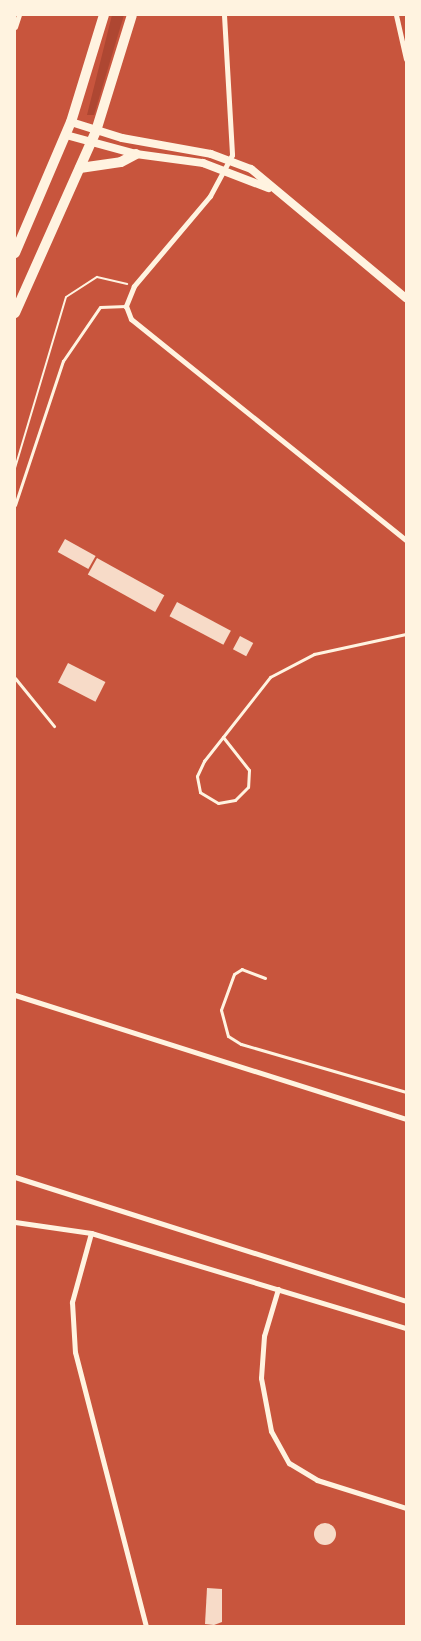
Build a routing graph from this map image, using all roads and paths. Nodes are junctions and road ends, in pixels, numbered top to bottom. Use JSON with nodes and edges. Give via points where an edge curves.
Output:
{"nodes":[{"id":1,"x":19,"y":15,"type":"edge"},
{"id":2,"x":104,"y":15,"type":"edge"},
{"id":3,"x":132,"y":15,"type":"edge"},
{"id":4,"x":224,"y":15,"type":"edge"},
{"id":5,"x":396,"y":15,"type":"edge"},
{"id":6,"x":15,"y":27,"type":"edge"},
{"id":7,"x":406,"y":59,"type":"edge"},
{"id":8,"x":71,"y":122,"type":"junction"},
{"id":9,"x":96,"y":131,"type":"junction"},
{"id":10,"x":66,"y":135,"type":"junction"},
{"id":11,"x":91,"y":143,"type":"junction"},
{"id":12,"x":136,"y":154,"type":"junction"},
{"id":13,"x":230,"y":160,"type":"junction"},
{"id":14,"x":80,"y":168,"type":"junction"},
{"id":15,"x":225,"y":170,"type":"junction"},
{"id":16,"x":268,"y":188,"type":"junction"},
{"id":17,"x":15,"y":253,"type":"edge"},
{"id":18,"x":406,"y":298,"type":"edge"},
{"id":19,"x":126,"y":306,"type":"junction"},
{"id":20,"x":15,"y":313,"type":"edge"},
{"id":21,"x":15,"y":505,"type":"edge"},
{"id":22,"x":406,"y":540,"type":"edge"},
{"id":23,"x":406,"y":634,"type":"edge"},
{"id":24,"x":15,"y":678,"type":"edge"},
{"id":25,"x":54,"y":726,"type":"dead end"},
{"id":26,"x":223,"y":737,"type":"junction"},
{"id":27,"x":265,"y":978,"type":"dead end"},
{"id":28,"x":15,"y":995,"type":"edge"},
{"id":29,"x":406,"y":1092,"type":"edge"},
{"id":30,"x":406,"y":1119,"type":"edge"},
{"id":31,"x":15,"y":1177,"type":"edge"},
{"id":32,"x":15,"y":1222,"type":"edge"},
{"id":33,"x":91,"y":1233,"type":"junction"},
{"id":34,"x":278,"y":1289,"type":"junction"},
{"id":35,"x":406,"y":1301,"type":"edge"},
{"id":36,"x":406,"y":1328,"type":"edge"},
{"id":37,"x":406,"y":1508,"type":"edge"},
{"id":38,"x":146,"y":1626,"type":"edge"}],
"edges":[{"from":1,"to":6,"type":"street"},
{"from":2,"to":8,"type":"highway"},
{"from":3,"to":9,"type":"highway"},
{"from":4,"to":13,"type":"street","via":[[233,116]]},
{"from":5,"to":7,"type":"street"},
{"from":8,"to":9,"type":"street"},
{"from":8,"to":10,"type":"highway"},
{"from":9,"to":11,"type":"highway"},
{"from":9,"to":13,"type":"street"},
{"from":10,"to":11,"type":"street"},
{"from":10,"to":17,"type":"highway"},
{"from":11,"to":12,"type":"street"},
{"from":11,"to":14,"type":"highway"},
{"from":12,"to":14,"type":"highway","via":[[121,162]]},
{"from":12,"to":15,"type":"street"},
{"from":13,"to":15,"type":"street"},
{"from":13,"to":16,"type":"street","via":[[258,174]]},
{"from":14,"to":20,"type":"highway"},
{"from":15,"to":16,"type":"street"},
{"from":15,"to":19,"type":"street","via":[[210,196],[134,286]]},
{"from":16,"to":18,"type":"street"},
{"from":19,"to":21,"type":"lane","via":[[100,307],[63,361]]},
{"from":19,"to":22,"type":"street","via":[[131,319]]},
{"from":23,"to":26,"type":"lane","via":[[314,654],[270,677]]},
{"from":24,"to":25,"type":"lane"},
{"from":26,"to":26,"type":"lane","via":[[250,770],[248,787],[235,800],[218,803],[200,792],[196,776]]},
{"from":27,"to":29,"type":"lane","via":[[242,969],[234,974],[221,1010],[228,1036],[241,1044]]},
{"from":28,"to":30,"type":"street"},
{"from":31,"to":35,"type":"street"},
{"from":32,"to":33,"type":"street"},
{"from":33,"to":34,"type":"street"},
{"from":33,"to":38,"type":"street","via":[[72,1302],[75,1352]]},
{"from":34,"to":36,"type":"street"},
{"from":34,"to":37,"type":"street","via":[[264,1336],[261,1378],[271,1431],[289,1463],[317,1480]]}]}
